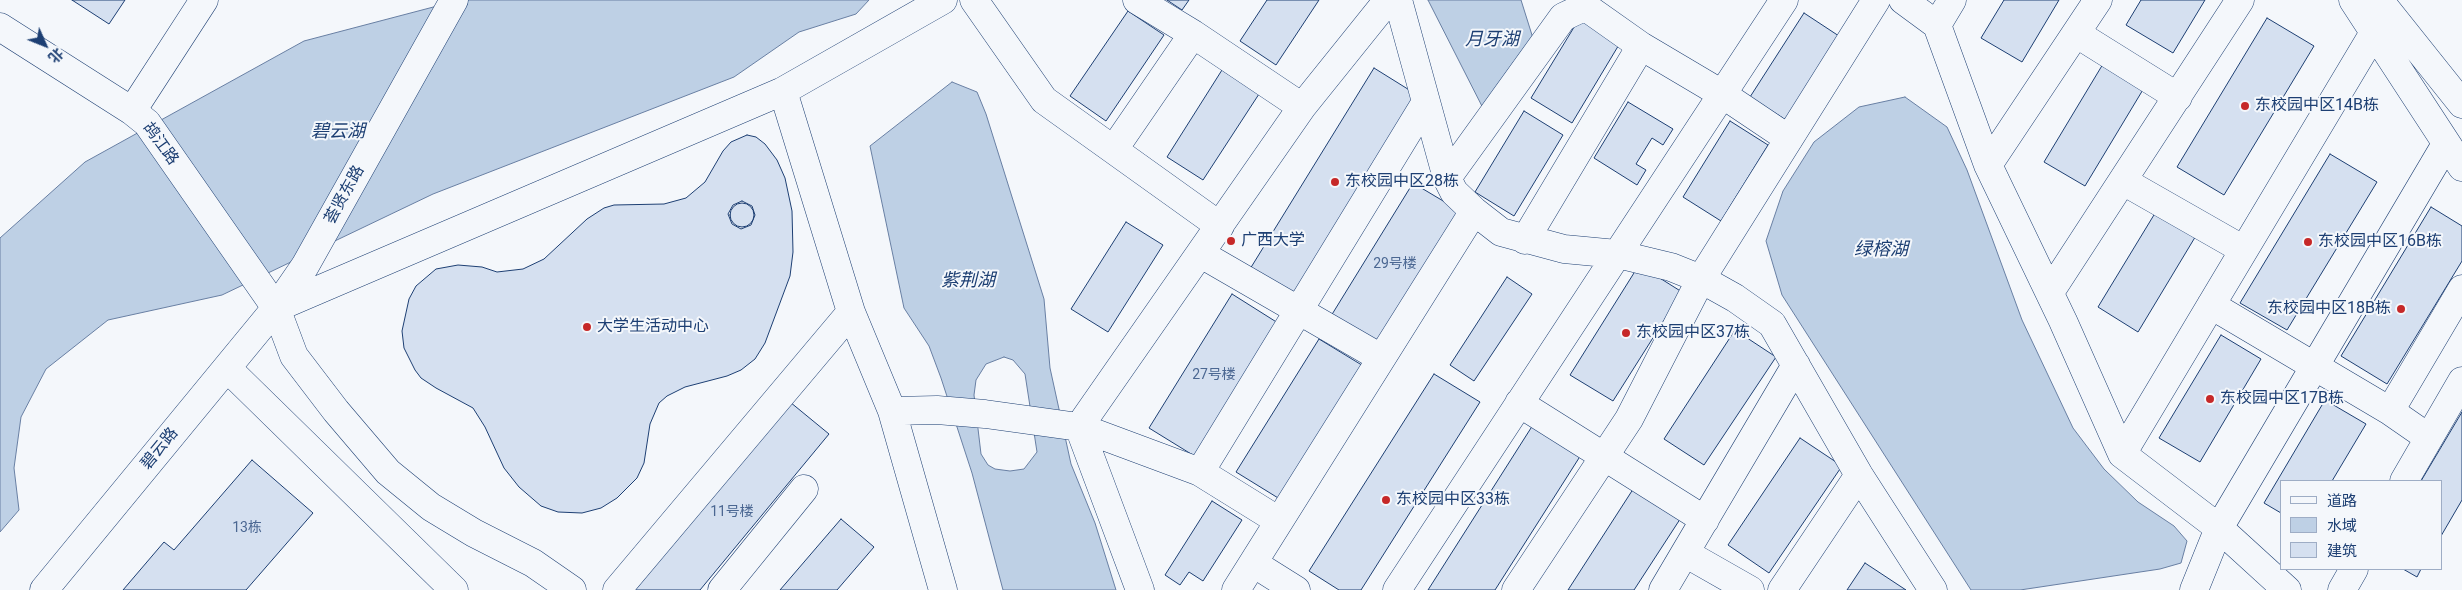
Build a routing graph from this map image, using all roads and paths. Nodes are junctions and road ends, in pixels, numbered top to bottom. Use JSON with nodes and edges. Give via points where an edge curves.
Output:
{"nodes":[{"id":1,"x":204,"y":0,"type":"edge"},
{"id":2,"x":454,"y":0,"type":"edge"},
{"id":3,"x":943,"y":0,"type":"edge"},
{"id":4,"x":974,"y":0,"type":"edge"},
{"id":5,"x":1137,"y":0,"type":"edge"},
{"id":6,"x":1388,"y":0,"type":"edge"},
{"id":7,"x":1398,"y":0,"type":"edge"},
{"id":8,"x":1784,"y":0,"type":"edge"},
{"id":9,"x":1876,"y":0,"type":"edge"},
{"id":10,"x":1903,"y":0,"type":"edge"},
{"id":11,"x":1952,"y":0,"type":"edge"},
{"id":12,"x":2098,"y":0,"type":"edge"},
{"id":13,"x":2240,"y":0,"type":"edge"},
{"id":14,"x":2353,"y":0,"type":"edge"},
{"id":15,"x":2379,"y":0,"type":"edge"},
{"id":16,"x":1936,"y":25,"type":"junction"},
{"id":17,"x":0,"y":27,"type":"edge"},
{"id":18,"x":2375,"y":31,"type":"junction"},
{"id":19,"x":1193,"y":34,"type":"junction"},
{"id":20,"x":2077,"y":34,"type":"junction"},
{"id":21,"x":1641,"y":46,"type":"junction"},
{"id":22,"x":783,"y":91,"type":"junction"},
{"id":23,"x":1722,"y":94,"type":"junction"},
{"id":24,"x":2178,"y":97,"type":"junction"},
{"id":25,"x":1426,"y":102,"type":"junction"},
{"id":26,"x":2462,"y":104,"type":"edge"},
{"id":27,"x":1302,"y":107,"type":"junction"},
{"id":28,"x":140,"y":117,"type":"junction"},
{"id":29,"x":1789,"y":139,"type":"junction"},
{"id":30,"x":2446,"y":144,"type":"junction"},
{"id":31,"x":1114,"y":149,"type":"junction"},
{"id":32,"x":1988,"y":165,"type":"junction"},
{"id":33,"x":2462,"y":167,"type":"edge"},
{"id":34,"x":1447,"y":178,"type":"junction"},
{"id":35,"x":2123,"y":181,"type":"junction"},
{"id":36,"x":1474,"y":211,"type":"junction"},
{"id":37,"x":1220,"y":226,"type":"junction"},
{"id":38,"x":1525,"y":240,"type":"junction"},
{"id":39,"x":2244,"y":250,"type":"junction"},
{"id":40,"x":1201,"y":254,"type":"junction"},
{"id":41,"x":1617,"y":254,"type":"junction"},
{"id":42,"x":1701,"y":279,"type":"junction"},
{"id":43,"x":2462,"y":289,"type":"edge"},
{"id":44,"x":2050,"y":292,"type":"junction"},
{"id":45,"x":2211,"y":305,"type":"junction"},
{"id":46,"x":276,"y":308,"type":"junction"},
{"id":47,"x":1297,"y":310,"type":"junction"},
{"id":48,"x":850,"y":312,"type":"junction"},
{"id":49,"x":1381,"y":358,"type":"junction"},
{"id":50,"x":1796,"y":364,"type":"junction"},
{"id":51,"x":2316,"y":365,"type":"junction"},
{"id":52,"x":227,"y":368,"type":"junction"},
{"id":53,"x":2462,"y":381,"type":"edge"},
{"id":54,"x":1519,"y":403,"type":"junction"},
{"id":55,"x":892,"y":411,"type":"junction"},
{"id":56,"x":2390,"y":411,"type":"junction"},
{"id":57,"x":1072,"y":426,"type":"junction"},
{"id":58,"x":2429,"y":438,"type":"junction"},
{"id":59,"x":2122,"y":454,"type":"junction"},
{"id":60,"x":1604,"y":457,"type":"junction"},
{"id":61,"x":1200,"y":472,"type":"junction"},
{"id":62,"x":1859,"y":475,"type":"junction"},
{"id":63,"x":2405,"y":480,"type":"edge"},
{"id":64,"x":804,"y":489,"type":"dead end"},
{"id":65,"x":1704,"y":520,"type":"junction"},
{"id":66,"x":1279,"y":521,"type":"junction"},
{"id":67,"x":2219,"y":528,"type":"junction"},
{"id":68,"x":1684,"y":553,"type":"junction"},
{"id":69,"x":1253,"y":563,"type":"junction"},
{"id":70,"x":2353,"y":570,"type":"edge"},
{"id":71,"x":53,"y":587,"type":"edge"},
{"id":72,"x":454,"y":590,"type":"edge"},
{"id":73,"x":572,"y":590,"type":"edge"},
{"id":74,"x":617,"y":590,"type":"edge"},
{"id":75,"x":722,"y":590,"type":"edge"},
{"id":76,"x":944,"y":590,"type":"edge"},
{"id":77,"x":1140,"y":590,"type":"edge"},
{"id":78,"x":1236,"y":590,"type":"edge"},
{"id":79,"x":1296,"y":590,"type":"edge"},
{"id":80,"x":1397,"y":590,"type":"edge"},
{"id":81,"x":1516,"y":590,"type":"edge"},
{"id":82,"x":1664,"y":590,"type":"edge"},
{"id":83,"x":1750,"y":590,"type":"edge"},
{"id":84,"x":1782,"y":590,"type":"edge"},
{"id":85,"x":1933,"y":590,"type":"edge"},
{"id":86,"x":2194,"y":590,"type":"edge"},
{"id":87,"x":2287,"y":590,"type":"edge"},
{"id":88,"x":2342,"y":590,"type":"edge"}],
"edges":[{"from":1,"to":28,"type":"street"},
{"from":2,"to":46,"type":"street","name":"荟贤东路","via":[[305,266]]},
{"from":3,"to":22,"type":"street"},
{"from":4,"to":31,"type":"street","via":[[1044,100]]},
{"from":5,"to":19,"type":"street"},
{"from":6,"to":27,"type":"street"},
{"from":7,"to":25,"type":"street"},
{"from":8,"to":23,"type":"street"},
{"from":9,"to":29,"type":"street"},
{"from":10,"to":16,"type":"street"},
{"from":11,"to":16,"type":"street"},
{"from":12,"to":20,"type":"street"},
{"from":13,"to":24,"type":"street"},
{"from":14,"to":18,"type":"street"},
{"from":15,"to":26,"type":"street"},
{"from":16,"to":32,"type":"street"},
{"from":17,"to":28,"type":"street","name":"鸪江路"},
{"from":18,"to":30,"type":"street"},
{"from":18,"to":39,"type":"street"},
{"from":19,"to":27,"type":"street"},
{"from":19,"to":31,"type":"street"},
{"from":20,"to":24,"type":"street"},
{"from":20,"to":32,"type":"street"},
{"from":21,"to":23,"type":"street"},
{"from":21,"to":34,"type":"street","via":[[1590,10],[1582,8],[1563,17]]},
{"from":21,"to":38,"type":"street"},
{"from":22,"to":46,"type":"street"},
{"from":22,"to":48,"type":"street"},
{"from":23,"to":29,"type":"street"},
{"from":23,"to":41,"type":"street"},
{"from":24,"to":35,"type":"street"},
{"from":25,"to":34,"type":"street"},
{"from":25,"to":47,"type":"street"},
{"from":27,"to":37,"type":"street"},
{"from":28,"to":46,"type":"street","name":"鸪江路"},
{"from":29,"to":42,"type":"street"},
{"from":30,"to":33,"type":"street"},
{"from":30,"to":51,"type":"street"},
{"from":31,"to":37,"type":"street"},
{"from":32,"to":44,"type":"street"},
{"from":34,"to":36,"type":"street","via":[[1454,192]]},
{"from":35,"to":39,"type":"street"},
{"from":35,"to":44,"type":"street"},
{"from":36,"to":38,"type":"street","via":[[1501,232]]},
{"from":36,"to":49,"type":"street"},
{"from":37,"to":40,"type":"street"},
{"from":38,"to":41,"type":"street","via":[[1564,249]]},
{"from":39,"to":45,"type":"street"},
{"from":40,"to":47,"type":"street"},
{"from":40,"to":57,"type":"street"},
{"from":41,"to":42,"type":"street","via":[[1672,267]]},
{"from":41,"to":54,"type":"street"},
{"from":42,"to":50,"type":"street","via":[[1772,324]]},
{"from":42,"to":60,"type":"street","via":[[1629,419]]},
{"from":43,"to":56,"type":"street"},
{"from":44,"to":59,"type":"street"},
{"from":45,"to":51,"type":"street"},
{"from":45,"to":59,"type":"street"},
{"from":46,"to":52,"type":"street","name":"碧云路"},
{"from":46,"to":73,"type":"street","name":"鸪江路","via":[[294,356],[388,472],[431,507],[533,563]]},
{"from":47,"to":49,"type":"street"},
{"from":47,"to":61,"type":"street"},
{"from":48,"to":55,"type":"street"},
{"from":48,"to":74,"type":"street"},
{"from":49,"to":66,"type":"street"},
{"from":50,"to":62,"type":"street"},
{"from":50,"to":65,"type":"street"},
{"from":51,"to":56,"type":"street"},
{"from":51,"to":67,"type":"street"},
{"from":52,"to":71,"type":"street","name":"碧云路"},
{"from":52,"to":72,"type":"street"},
{"from":53,"to":58,"type":"street"},
{"from":54,"to":60,"type":"street"},
{"from":54,"to":80,"type":"street"},
{"from":55,"to":57,"type":"street","via":[[937,410]]},
{"from":55,"to":76,"type":"street"},
{"from":56,"to":58,"type":"street"},
{"from":57,"to":61,"type":"street"},
{"from":57,"to":77,"type":"street"},
{"from":58,"to":63,"type":"street"},
{"from":59,"to":67,"type":"street"},
{"from":60,"to":65,"type":"street"},
{"from":60,"to":81,"type":"street"},
{"from":61,"to":66,"type":"street"},
{"from":62,"to":84,"type":"street"},
{"from":62,"to":85,"type":"street"},
{"from":64,"to":75,"type":"street"},
{"from":65,"to":68,"type":"street"},
{"from":66,"to":69,"type":"street"},
{"from":67,"to":86,"type":"street"},
{"from":67,"to":87,"type":"street"},
{"from":68,"to":82,"type":"street"},
{"from":68,"to":83,"type":"street"},
{"from":69,"to":78,"type":"street"},
{"from":69,"to":79,"type":"street"},
{"from":70,"to":88,"type":"street"}]}
